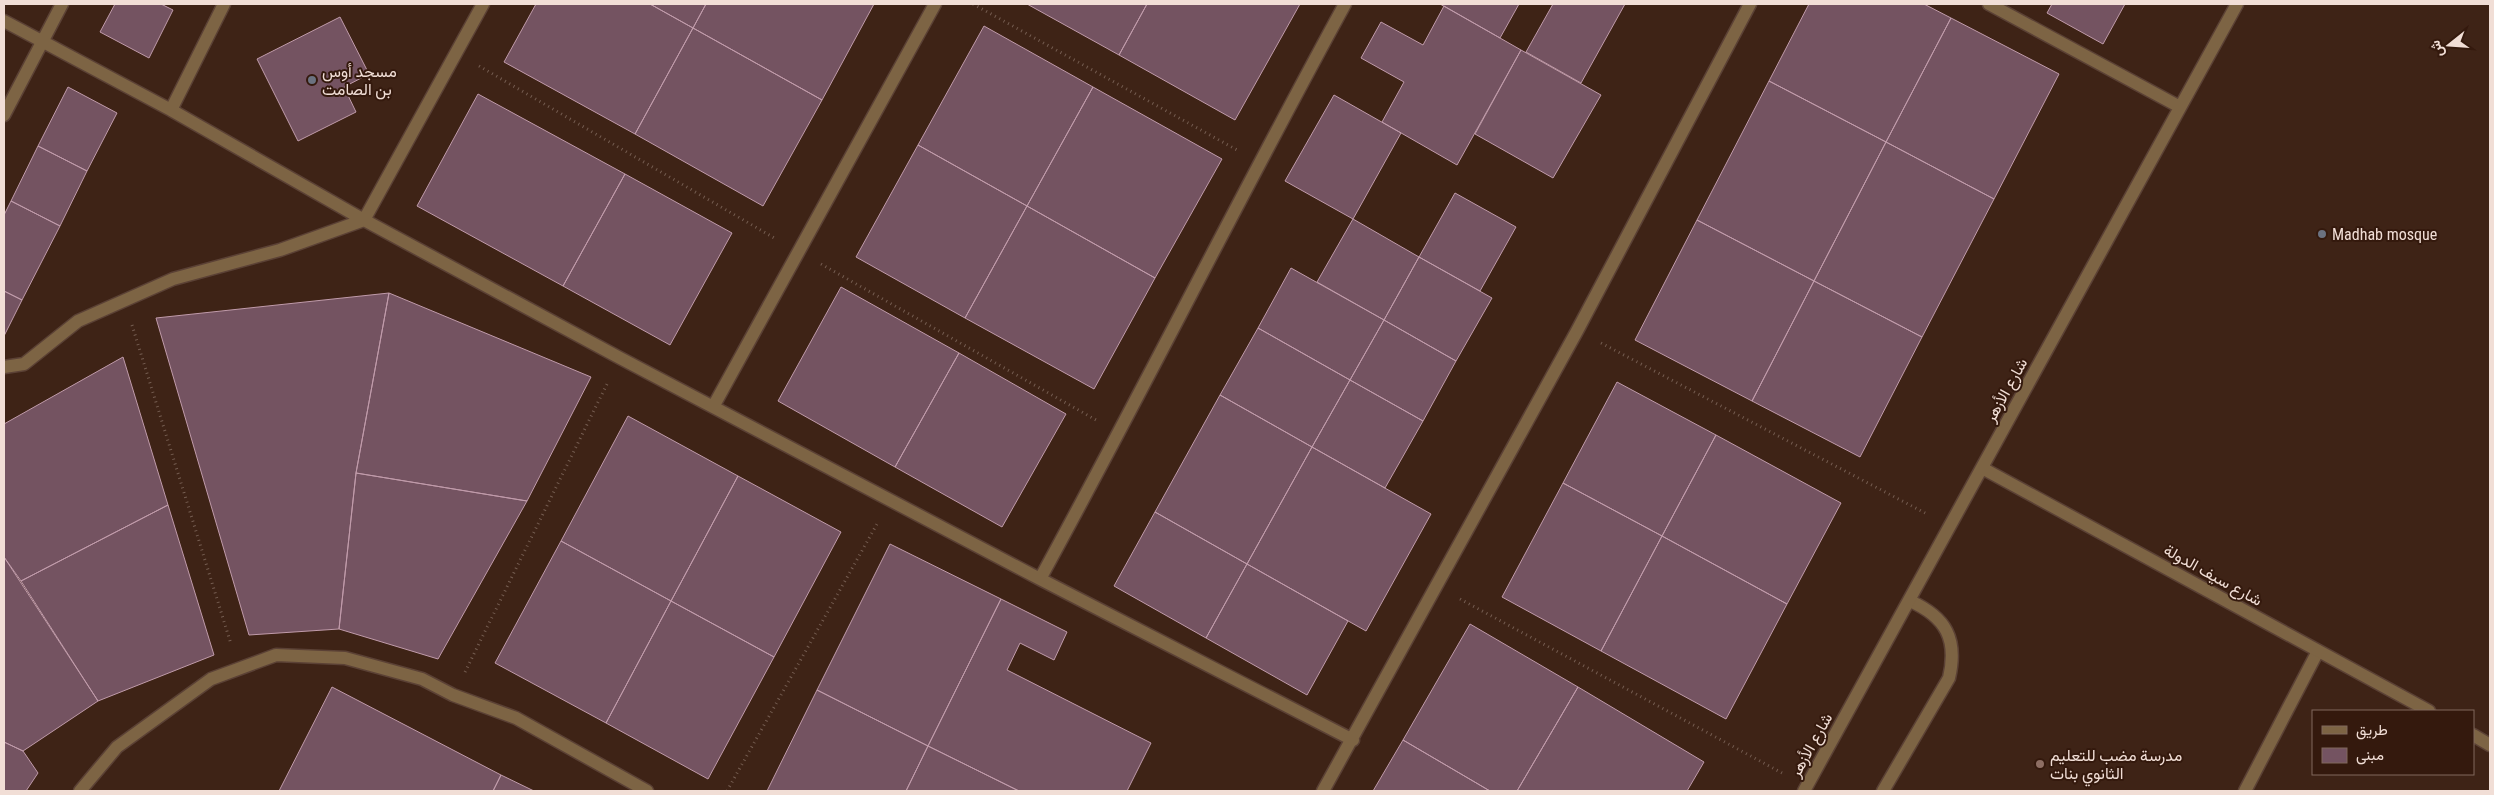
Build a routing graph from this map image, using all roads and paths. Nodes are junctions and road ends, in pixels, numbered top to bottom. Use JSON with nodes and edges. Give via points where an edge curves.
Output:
{"nodes":[{"id":1,"x":62,"y":4,"type":"edge"},
{"id":2,"x":224,"y":4,"type":"edge"},
{"id":3,"x":483,"y":4,"type":"edge"},
{"id":4,"x":935,"y":4,"type":"edge"},
{"id":5,"x":973,"y":4,"type":"edge"},
{"id":6,"x":1345,"y":4,"type":"edge"},
{"id":7,"x":1750,"y":4,"type":"edge"},
{"id":8,"x":1989,"y":4,"type":"edge"},
{"id":9,"x":2237,"y":4,"type":"edge"},
{"id":10,"x":4,"y":21,"type":"edge"},
{"id":11,"x":42,"y":41,"type":"junction"},
{"id":12,"x":457,"y":54,"type":"junction"},
{"id":13,"x":2180,"y":107,"type":"junction"},
{"id":14,"x":171,"y":110,"type":"junction"},
{"id":15,"x":4,"y":115,"type":"edge"},
{"id":16,"x":1258,"y":162,"type":"junction"},
{"id":17,"x":364,"y":220,"type":"junction"},
{"id":18,"x":798,"y":251,"type":"junction"},
{"id":19,"x":125,"y":302,"type":"junction"},
{"id":20,"x":1577,"y":331,"type":"junction"},
{"id":21,"x":620,"y":358,"type":"junction"},
{"id":22,"x":4,"y":367,"type":"edge"},
{"id":23,"x":713,"y":407,"type":"junction"},
{"id":24,"x":1119,"y":434,"type":"junction"},
{"id":25,"x":1982,"y":468,"type":"junction"},
{"id":26,"x":890,"y":501,"type":"junction"},
{"id":27,"x":1950,"y":526,"type":"junction"},
{"id":28,"x":1040,"y":579,"type":"junction"},
{"id":29,"x":1437,"y":586,"type":"junction"},
{"id":30,"x":1910,"y":601,"type":"junction"},
{"id":31,"x":2318,"y":652,"type":"junction"},
{"id":32,"x":239,"y":668,"type":"junction"},
{"id":33,"x":453,"y":695,"type":"junction"},
{"id":34,"x":2427,"y":710,"type":"edge"},
{"id":35,"x":2474,"y":736,"type":"edge"},
{"id":36,"x":1352,"y":740,"type":"junction"},
{"id":37,"x":2490,"y":745,"type":"edge"},
{"id":38,"x":1805,"y":789,"type":"edge"},
{"id":39,"x":80,"y":791,"type":"edge"},
{"id":40,"x":647,"y":791,"type":"edge"},
{"id":41,"x":727,"y":791,"type":"edge"},
{"id":42,"x":1323,"y":791,"type":"edge"},
{"id":43,"x":1883,"y":791,"type":"edge"},
{"id":44,"x":2245,"y":791,"type":"edge"}],
"edges":[{"from":1,"to":11,"type":"street"},
{"from":2,"to":14,"type":"street"},
{"from":3,"to":12,"type":"street"},
{"from":4,"to":18,"type":"street"},
{"from":5,"to":16,"type":"path"},
{"from":6,"to":16,"type":"street"},
{"from":7,"to":20,"type":"street"},
{"from":8,"to":13,"type":"street"},
{"from":9,"to":13,"type":"street","name":"شارع الأزهر"},
{"from":10,"to":11,"type":"street"},
{"from":11,"to":14,"type":"street"},
{"from":11,"to":15,"type":"street"},
{"from":12,"to":17,"type":"street"},
{"from":12,"to":18,"type":"path"},
{"from":13,"to":25,"type":"street","name":"شارع الأزهر"},
{"from":14,"to":17,"type":"street"},
{"from":16,"to":24,"type":"street"},
{"from":17,"to":19,"type":"street","via":[[280,250],[174,279]]},
{"from":17,"to":21,"type":"street"},
{"from":18,"to":23,"type":"street"},
{"from":18,"to":24,"type":"path"},
{"from":19,"to":22,"type":"street","via":[[78,322],[24,364]]},
{"from":19,"to":32,"type":"path"},
{"from":20,"to":27,"type":"path"},
{"from":20,"to":29,"type":"street"},
{"from":21,"to":23,"type":"street"},
{"from":21,"to":33,"type":"path"},
{"from":23,"to":26,"type":"street"},
{"from":24,"to":28,"type":"street"},
{"from":25,"to":27,"type":"street","name":"شارع الأزهر"},
{"from":25,"to":31,"type":"street","name":"شارع سيف الدولة"},
{"from":26,"to":28,"type":"street"},
{"from":26,"to":41,"type":"path"},
{"from":27,"to":30,"type":"street","name":"شارع الأزهر"},
{"from":28,"to":36,"type":"street"},
{"from":29,"to":36,"type":"street"},
{"from":29,"to":38,"type":"path"},
{"from":30,"to":38,"type":"street","name":"شارع الأزهر"},
{"from":30,"to":43,"type":"street","via":[[1928,609],[1942,622],[1951,640],[1953,659],[1949,678]]},
{"from":31,"to":34,"type":"street","name":"شارع سيف الدولة"},
{"from":31,"to":44,"type":"street"},
{"from":32,"to":33,"type":"street","via":[[276,655],[345,658],[422,680]]},
{"from":32,"to":39,"type":"street","via":[[211,679],[116,747]]},
{"from":33,"to":40,"type":"street","via":[[516,718]]},
{"from":35,"to":37,"type":"street"},
{"from":36,"to":42,"type":"street"}]}
